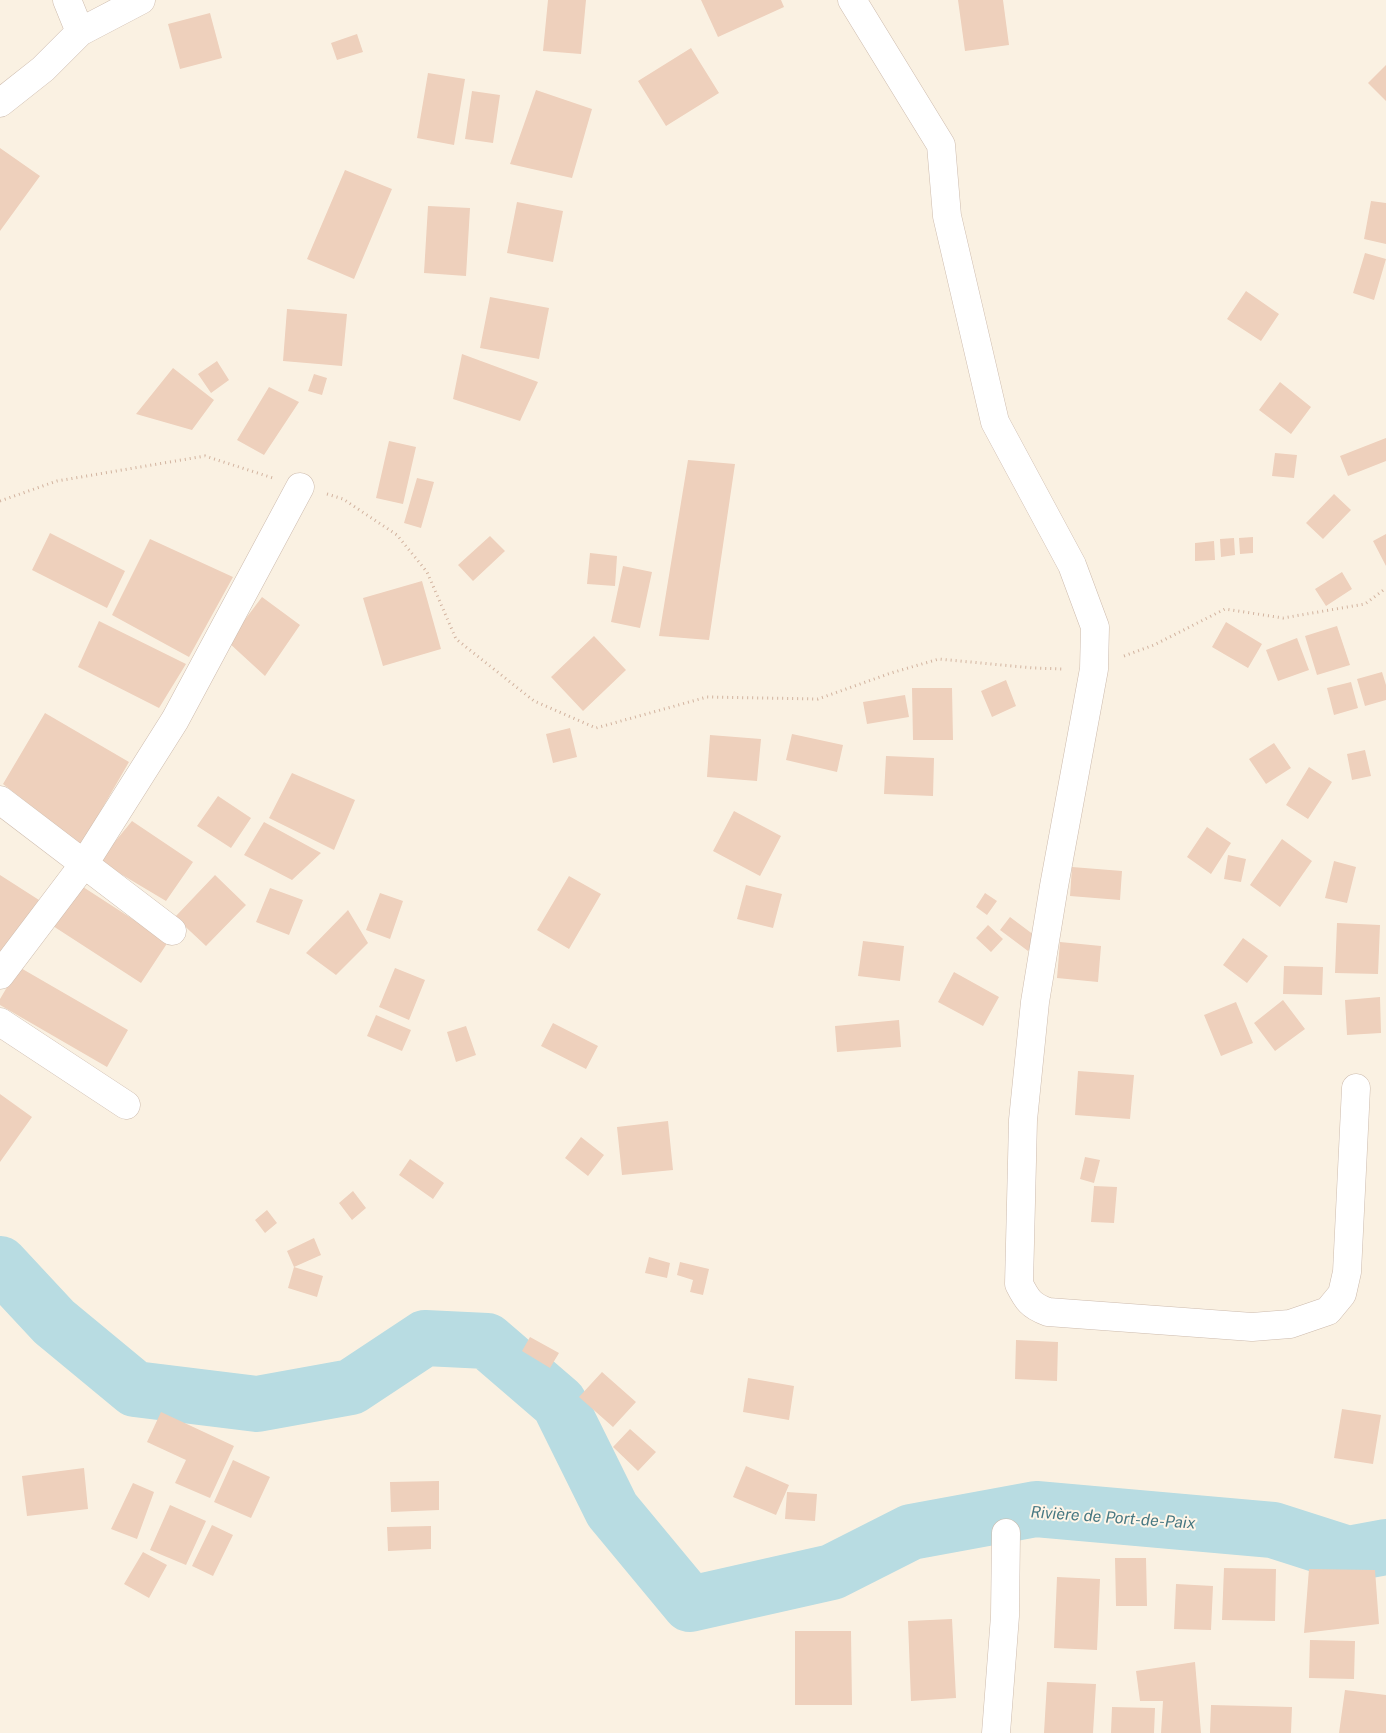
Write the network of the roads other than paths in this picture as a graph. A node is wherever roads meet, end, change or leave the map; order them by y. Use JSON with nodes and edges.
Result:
{"nodes":[{"id":1,"x":67,"y":0,"type":"edge"},
{"id":2,"x":142,"y":0,"type":"edge"},
{"id":3,"x":852,"y":0,"type":"edge"},
{"id":4,"x":80,"y":32,"type":"junction"},
{"id":5,"x":0,"y":103,"type":"edge"},
{"id":6,"x":300,"y":487,"type":"road end"},
{"id":7,"x":0,"y":800,"type":"edge"},
{"id":8,"x":84,"y":864,"type":"junction"},
{"id":9,"x":172,"y":931,"type":"dead end"},
{"id":10,"x":0,"y":975,"type":"edge"},
{"id":11,"x":0,"y":1022,"type":"edge"},
{"id":12,"x":1356,"y":1088,"type":"dead end"},
{"id":13,"x":126,"y":1105,"type":"dead end"},
{"id":14,"x":1006,"y":1533,"type":"dead end"},
{"id":15,"x":996,"y":1733,"type":"edge"}],
"edges":[{"from":1,"to":4,"type":"street"},
{"from":2,"to":4,"type":"street"},
{"from":3,"to":12,"type":"street"},
{"from":4,"to":5,"type":"street"},
{"from":6,"to":8,"type":"street"},
{"from":7,"to":8,"type":"street"},
{"from":8,"to":9,"type":"street"},
{"from":8,"to":10,"type":"street"},
{"from":11,"to":13,"type":"street"},
{"from":14,"to":15,"type":"street"}]}
